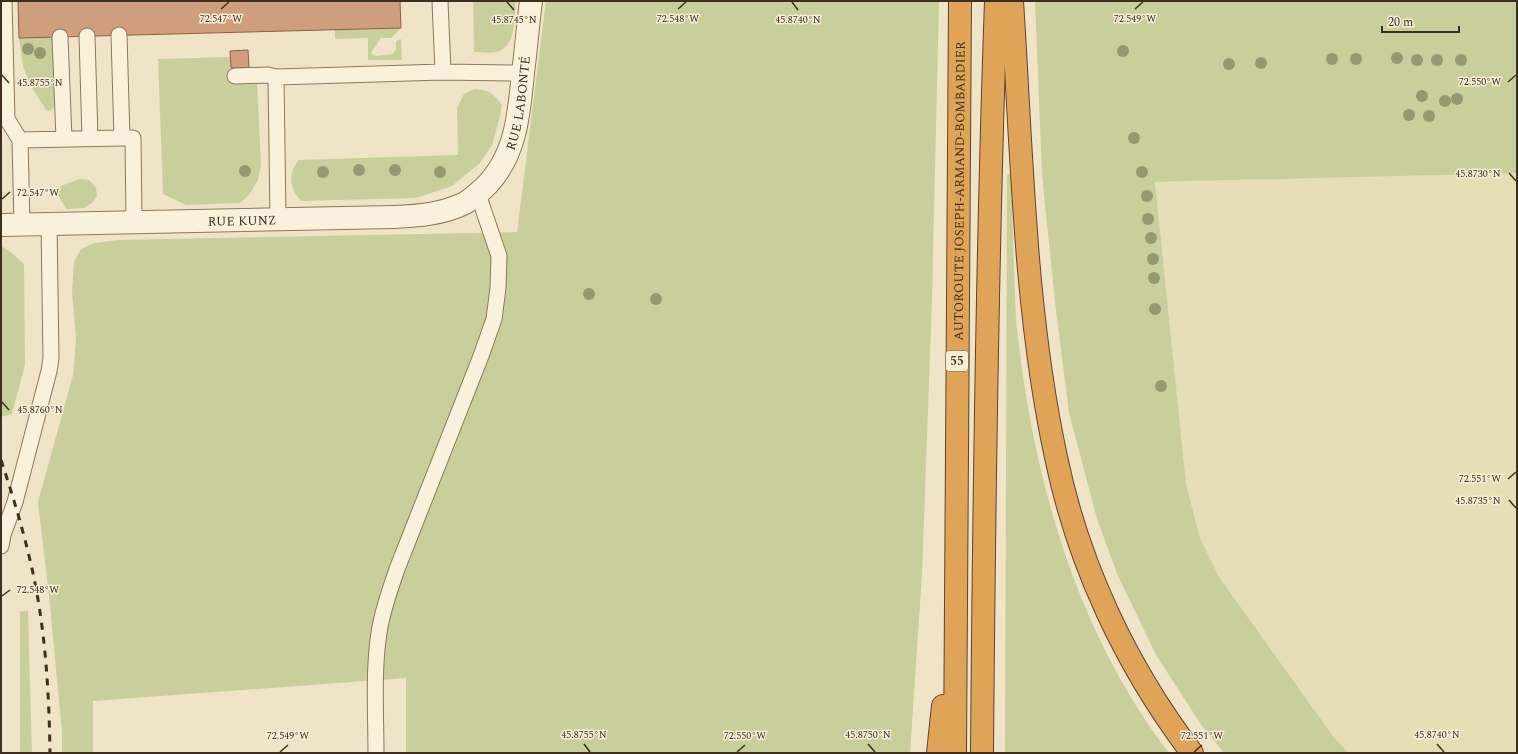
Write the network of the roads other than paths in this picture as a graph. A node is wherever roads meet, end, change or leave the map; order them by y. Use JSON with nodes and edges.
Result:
{"nodes":[{"id":1,"x":4,"y":1,"type":"edge"},
{"id":2,"x":440,"y":1,"type":"edge"},
{"id":3,"x":530,"y":1,"type":"edge"},
{"id":4,"x":960,"y":1,"type":"edge"},
{"id":5,"x":996,"y":1,"type":"edge"},
{"id":6,"x":1012,"y":1,"type":"edge"},
{"id":7,"x":119,"y":35,"type":"dead end"},
{"id":8,"x":60,"y":36,"type":"dead end"},
{"id":9,"x":87,"y":36,"type":"dead end"},
{"id":10,"x":443,"y":72,"type":"junction"},
{"id":11,"x":523,"y":75,"type":"junction"},
{"id":12,"x":234,"y":76,"type":"dead end"},
{"id":13,"x":276,"y":77,"type":"junction"},
{"id":14,"x":90,"y":138,"type":"junction"},
{"id":15,"x":122,"y":138,"type":"junction"},
{"id":16,"x":64,"y":139,"type":"junction"},
{"id":17,"x":20,"y":140,"type":"junction"},
{"id":18,"x":478,"y":194,"type":"junction"},
{"id":19,"x":278,"y":220,"type":"junction"},
{"id":20,"x":134,"y":222,"type":"junction"},
{"id":21,"x":49,"y":223,"type":"junction"},
{"id":22,"x":11,"y":224,"type":"edge"},
{"id":23,"x":1,"y":546,"type":"edge"},
{"id":24,"x":956,"y":573,"type":"junction"},
{"id":25,"x":376,"y":753,"type":"edge"},
{"id":26,"x":938,"y":753,"type":"edge"},
{"id":27,"x":955,"y":753,"type":"edge"},
{"id":28,"x":982,"y":753,"type":"edge"},
{"id":29,"x":1192,"y":753,"type":"edge"}],
"edges":[{"from":1,"to":17,"type":"lane"},
{"from":2,"to":10,"type":"lane"},
{"from":3,"to":11,"type":"street","name":"RUE LABONTÉ"},
{"from":4,"to":24,"type":"highway","name":"AUTOROUTE JOSEPH-ARMAND-BOMBARDIER","number":"55"},
{"from":5,"to":28,"type":"highway"},
{"from":6,"to":29,"type":"highway"},
{"from":7,"to":15,"type":"lane"},
{"from":8,"to":16,"type":"lane"},
{"from":9,"to":14,"type":"lane"},
{"from":10,"to":11,"type":"lane"},
{"from":10,"to":13,"type":"lane"},
{"from":11,"to":18,"type":"street","name":"RUE LABONTÉ"},
{"from":12,"to":13,"type":"lane"},
{"from":13,"to":19,"type":"lane"},
{"from":14,"to":15,"type":"lane"},
{"from":14,"to":16,"type":"lane"},
{"from":15,"to":20,"type":"lane"},
{"from":16,"to":17,"type":"lane"},
{"from":17,"to":22,"type":"lane"},
{"from":18,"to":19,"type":"street","name":"RUE KUNZ"},
{"from":18,"to":25,"type":"lane"},
{"from":19,"to":20,"type":"street","name":"RUE KUNZ"},
{"from":20,"to":21,"type":"street","name":"RUE KUNZ"},
{"from":21,"to":22,"type":"street","name":"RUE KUNZ"},
{"from":21,"to":23,"type":"lane"},
{"from":24,"to":26,"type":"highway"},
{"from":24,"to":27,"type":"highway"}]}
